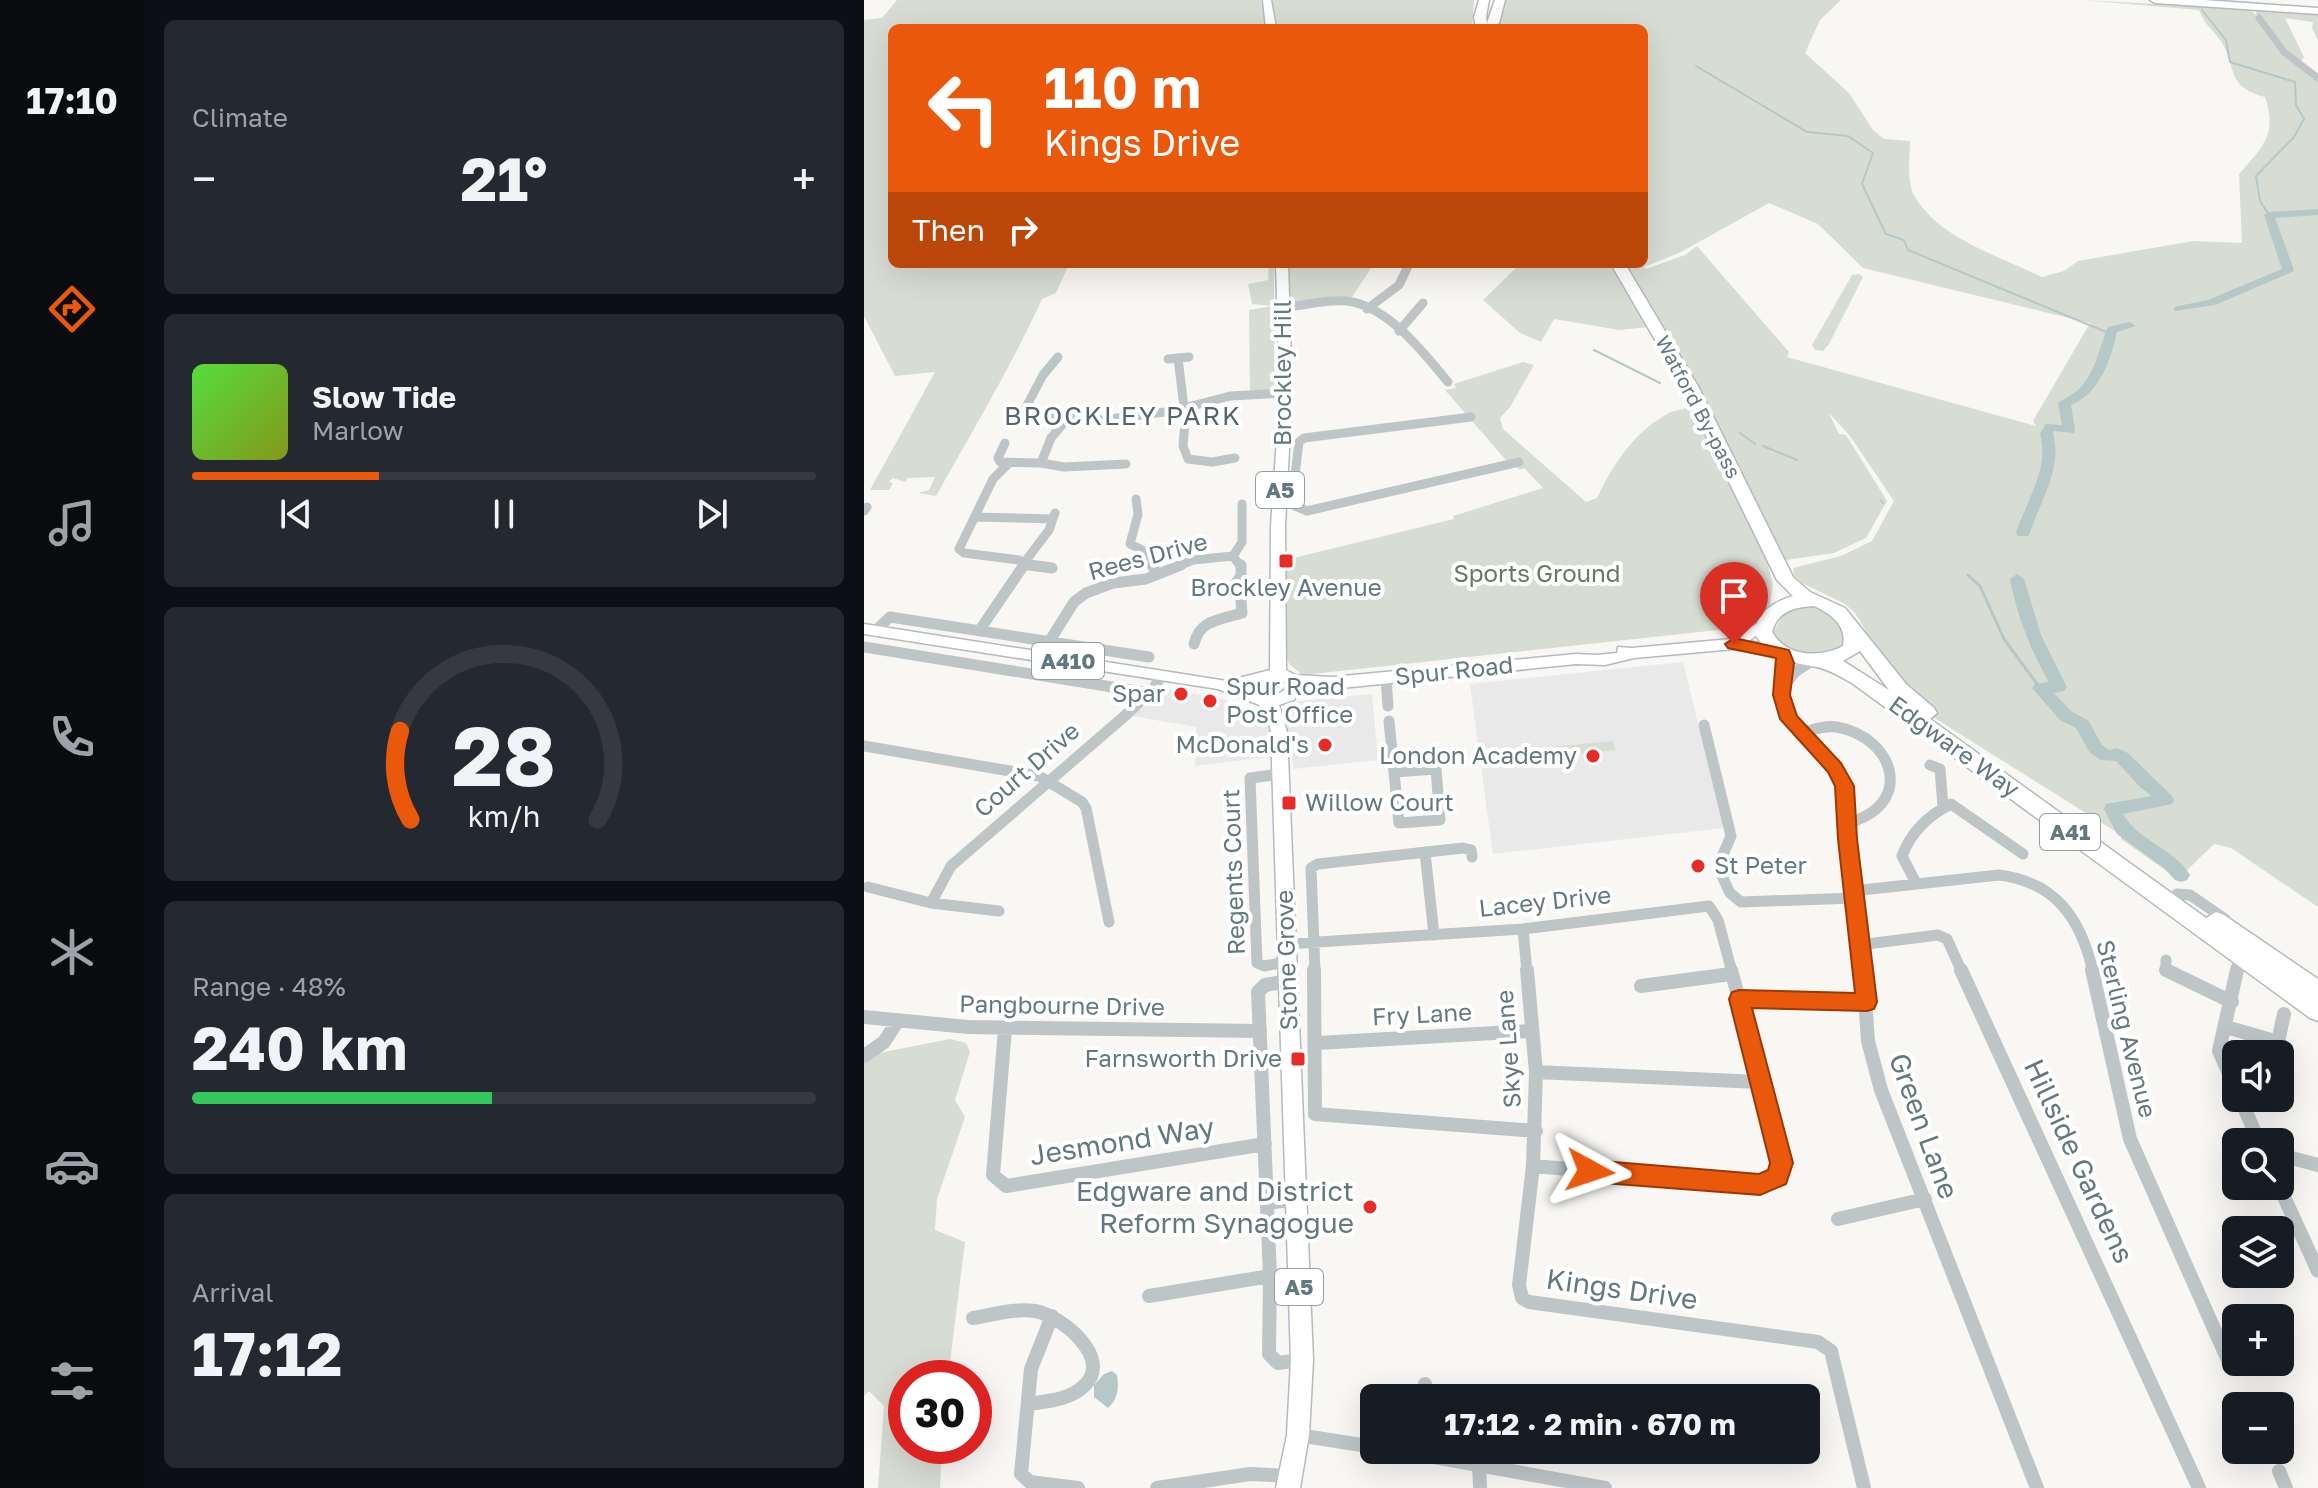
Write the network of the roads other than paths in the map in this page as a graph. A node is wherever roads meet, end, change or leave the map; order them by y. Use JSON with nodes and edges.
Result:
{"nodes":[{"id":1,"x":1267,"y":0,"type":"edge"},
{"id":2,"x":1484,"y":0,"type":"edge"},
{"id":3,"x":1498,"y":0,"type":"edge"},
{"id":4,"x":2155,"y":0,"type":"edge"},
{"id":5,"x":2224,"y":0,"type":"edge"},
{"id":6,"x":2318,"y":8,"type":"edge"},
{"id":7,"x":2259,"y":18,"type":"dead end"},
{"id":8,"x":1270,"y":24,"type":"edge"},
{"id":9,"x":1487,"y":24,"type":"edge"},
{"id":10,"x":1490,"y":24,"type":"edge"},
{"id":11,"x":2318,"y":78,"type":"edge"},
{"id":12,"x":1282,"y":268,"type":"edge"},
{"id":13,"x":1407,"y":268,"type":"edge"},
{"id":14,"x":1620,"y":268,"type":"edge"},
{"id":15,"x":1423,"y":303,"type":"dead end"},
{"id":16,"x":1284,"y":307,"type":"junction"},
{"id":17,"x":1367,"y":309,"type":"junction"},
{"id":18,"x":1399,"y":331,"type":"junction"},
{"id":19,"x":1058,"y":357,"type":"dead end"},
{"id":20,"x":1189,"y":357,"type":"dead end"},
{"id":21,"x":1448,"y":382,"type":"dead end"},
{"id":22,"x":1286,"y":393,"type":"junction"},
{"id":23,"x":1105,"y":406,"type":"dead end"},
{"id":24,"x":1186,"y":409,"type":"junction"},
{"id":25,"x":1471,"y":417,"type":"dead end"},
{"id":26,"x":1067,"y":419,"type":"junction"},
{"id":27,"x":1102,"y":420,"type":"junction"},
{"id":28,"x":1005,"y":443,"type":"dead end"},
{"id":29,"x":1235,"y":458,"type":"dead end"},
{"id":30,"x":1519,"y":462,"type":"dead end"},
{"id":31,"x":1041,"y":463,"type":"junction"},
{"id":32,"x":1008,"y":464,"type":"junction"},
{"id":33,"x":1126,"y":464,"type":"dead end"},
{"id":34,"x":1288,"y":476,"type":"junction"},
{"id":35,"x":1136,"y":499,"type":"dead end"},
{"id":36,"x":1229,"y":511,"type":"dead end"},
{"id":37,"x":975,"y":517,"type":"junction"},
{"id":38,"x":1773,"y":553,"type":"junction"},
{"id":39,"x":1233,"y":556,"type":"junction"},
{"id":40,"x":1024,"y":564,"type":"junction"},
{"id":41,"x":1052,"y":568,"type":"dead end"},
{"id":42,"x":1157,"y":574,"type":"junction"},
{"id":43,"x":1815,"y":600,"type":"junction"},
{"id":44,"x":1769,"y":619,"type":"junction"},
{"id":45,"x":1848,"y":623,"type":"junction"},
{"id":46,"x":870,"y":630,"type":"edge"},
{"id":47,"x":979,"y":631,"type":"junction"},
{"id":48,"x":915,"y":637,"type":"junction"},
{"id":49,"x":1049,"y":642,"type":"junction"},
{"id":50,"x":1194,"y":644,"type":"dead end"},
{"id":51,"x":1734,"y":644,"type":"junction"},
{"id":52,"x":864,"y":647,"type":"edge"},
{"id":53,"x":904,"y":653,"type":"junction"},
{"id":54,"x":1782,"y":653,"type":"junction"},
{"id":55,"x":1140,"y":661,"type":"junction"},
{"id":56,"x":1815,"y":661,"type":"junction"},
{"id":57,"x":1880,"y":664,"type":"junction"},
{"id":58,"x":1161,"y":676,"type":"junction"},
{"id":59,"x":1261,"y":678,"type":"junction"},
{"id":60,"x":1386,"y":678,"type":"junction"},
{"id":61,"x":1220,"y":684,"type":"junction"},
{"id":62,"x":1288,"y":686,"type":"junction"},
{"id":63,"x":1782,"y":688,"type":"junction"},
{"id":64,"x":1149,"y":693,"type":"junction"},
{"id":65,"x":1261,"y":699,"type":"junction"},
{"id":66,"x":1388,"y":706,"type":"dead end"},
{"id":67,"x":1279,"y":720,"type":"junction"},
{"id":68,"x":1389,"y":721,"type":"dead end"},
{"id":69,"x":1704,"y":725,"type":"dead end"},
{"id":70,"x":1800,"y":733,"type":"junction"},
{"id":71,"x":864,"y":746,"type":"edge"},
{"id":72,"x":1930,"y":765,"type":"dead end"},
{"id":73,"x":1394,"y":772,"type":"junction"},
{"id":74,"x":1281,"y":774,"type":"junction"},
{"id":75,"x":1048,"y":782,"type":"junction"},
{"id":76,"x":1943,"y":807,"type":"junction"},
{"id":77,"x":1847,"y":823,"type":"junction"},
{"id":78,"x":1431,"y":851,"type":"junction"},
{"id":79,"x":2023,"y":854,"type":"dead end"},
{"id":80,"x":1472,"y":857,"type":"dead end"},
{"id":81,"x":1916,"y":883,"type":"junction"},
{"id":82,"x":868,"y":887,"type":"dead end"},
{"id":83,"x":1854,"y":894,"type":"junction"},
{"id":84,"x":2183,"y":895,"type":"junction"},
{"id":85,"x":931,"y":903,"type":"junction"},
{"id":86,"x":999,"y":911,"type":"dead end"},
{"id":87,"x":1109,"y":922,"type":"dead end"},
{"id":88,"x":1523,"y":929,"type":"junction"},
{"id":89,"x":1434,"y":935,"type":"junction"},
{"id":90,"x":1314,"y":942,"type":"junction"},
{"id":91,"x":1859,"y":945,"type":"junction"},
{"id":92,"x":2239,"y":954,"type":"junction"},
{"id":93,"x":2166,"y":960,"type":"dead end"},
{"id":94,"x":1287,"y":962,"type":"junction"},
{"id":95,"x":1731,"y":974,"type":"junction"},
{"id":96,"x":2318,"y":982,"type":"edge"},
{"id":97,"x":1641,"y":986,"type":"dead end"},
{"id":98,"x":2318,"y":992,"type":"edge"},
{"id":99,"x":1739,"y":999,"type":"junction"},
{"id":100,"x":1867,"y":1002,"type":"junction"},
{"id":101,"x":2232,"y":1002,"type":"junction"},
{"id":102,"x":2318,"y":1011,"type":"edge"},
{"id":103,"x":2284,"y":1014,"type":"dead end"},
{"id":104,"x":864,"y":1017,"type":"edge"},
{"id":105,"x":897,"y":1022,"type":"junction"},
{"id":106,"x":2226,"y":1027,"type":"junction"},
{"id":107,"x":1005,"y":1029,"type":"junction"},
{"id":108,"x":1260,"y":1031,"type":"junction"},
{"id":109,"x":1530,"y":1031,"type":"junction"},
{"id":110,"x":2222,"y":1040,"type":"edge"},
{"id":111,"x":2258,"y":1040,"type":"edge"},
{"id":112,"x":2279,"y":1040,"type":"edge"},
{"id":113,"x":1317,"y":1043,"type":"junction"},
{"id":114,"x":864,"y":1056,"type":"edge"},
{"id":115,"x":1536,"y":1072,"type":"junction"},
{"id":116,"x":1759,"y":1082,"type":"junction"},
{"id":117,"x":1536,"y":1131,"type":"junction"},
{"id":118,"x":1265,"y":1144,"type":"junction"},
{"id":119,"x":2294,"y":1159,"type":"edge"},
{"id":120,"x":2318,"y":1165,"type":"edge"},
{"id":121,"x":1533,"y":1166,"type":"junction"},
{"id":122,"x":1296,"y":1199,"type":"junction"},
{"id":123,"x":1925,"y":1199,"type":"junction"},
{"id":124,"x":2285,"y":1200,"type":"edge"},
{"id":125,"x":1267,"y":1203,"type":"junction"},
{"id":126,"x":1838,"y":1219,"type":"dead end"},
{"id":127,"x":2318,"y":1271,"type":"edge"},
{"id":128,"x":1270,"y":1276,"type":"junction"},
{"id":129,"x":1149,"y":1296,"type":"dead end"},
{"id":130,"x":1052,"y":1316,"type":"junction"},
{"id":131,"x":973,"y":1318,"type":"dead end"},
{"id":132,"x":2222,"y":1347,"type":"edge"},
{"id":133,"x":1302,"y":1360,"type":"junction"},
{"id":134,"x":1028,"y":1404,"type":"junction"},
{"id":135,"x":1298,"y":1435,"type":"junction"},
{"id":136,"x":1360,"y":1445,"type":"edge"},
{"id":137,"x":1479,"y":1464,"type":"edge"},
{"id":138,"x":1484,"y":1464,"type":"edge"},
{"id":139,"x":2279,"y":1471,"type":"dead end"},
{"id":140,"x":1290,"y":1482,"type":"edge"},
{"id":141,"x":1078,"y":1488,"type":"edge"},
{"id":142,"x":1157,"y":1488,"type":"edge"},
{"id":143,"x":1480,"y":1488,"type":"edge"},
{"id":144,"x":1605,"y":1488,"type":"edge"},
{"id":145,"x":1864,"y":1488,"type":"edge"},
{"id":146,"x":2037,"y":1488,"type":"edge"},
{"id":147,"x":2199,"y":1488,"type":"edge"},
{"id":148,"x":2286,"y":1488,"type":"edge"}],
"edges":[{"from":1,"to":8,"type":"main road"},
{"from":2,"to":9,"type":"highway"},
{"from":3,"to":10,"type":"highway"},
{"from":4,"to":6,"type":"highway"},
{"from":5,"to":6,"type":"highway"},
{"from":7,"to":11,"type":"street"},
{"from":12,"to":16,"type":"main road","name":"Brockley Hill","number":"A5"},
{"from":13,"to":17,"type":"street"},
{"from":14,"to":38,"type":"highway","name":"Watford By-pass","number":"A41"},
{"from":15,"to":18,"type":"street"},
{"from":16,"to":17,"type":"street"},
{"from":16,"to":22,"type":"main road","name":"Brockley Hill","number":"A5"},
{"from":17,"to":18,"type":"street"},
{"from":18,"to":21,"type":"street"},
{"from":19,"to":26,"type":"street"},
{"from":20,"to":24,"type":"street"},
{"from":22,"to":24,"type":"street"},
{"from":22,"to":34,"type":"main road","name":"Brockley Hill","number":"A5"},
{"from":23,"to":27,"type":"street"},
{"from":24,"to":27,"type":"street"},
{"from":24,"to":29,"type":"street"},
{"from":25,"to":34,"type":"street"},
{"from":26,"to":27,"type":"street"},
{"from":26,"to":31,"type":"street"},
{"from":28,"to":32,"type":"street"},
{"from":30,"to":34,"type":"street"},
{"from":31,"to":32,"type":"street"},
{"from":31,"to":33,"type":"street"},
{"from":32,"to":37,"type":"street"},
{"from":34,"to":62,"type":"main road","name":"Brockley Hill","number":"A5"},
{"from":35,"to":42,"type":"street"},
{"from":36,"to":39,"type":"street","name":"Rees Drive"},
{"from":37,"to":40,"type":"street"},
{"from":37,"to":40,"type":"street"},
{"from":38,"to":43,"type":"highway","name":"Watford By-pass","number":"A41"},
{"from":38,"to":44,"type":"highway","name":"Watford By-pass","number":"A41"},
{"from":38,"to":57,"type":"highway","number":"A41"},
{"from":39,"to":42,"type":"street","name":"Rees Drive"},
{"from":39,"to":50,"type":"street"},
{"from":40,"to":41,"type":"street"},
{"from":40,"to":47,"type":"street"},
{"from":42,"to":49,"type":"street","name":"Rees Drive"},
{"from":43,"to":44,"type":"highway"},
{"from":43,"to":45,"type":"highway"},
{"from":44,"to":51,"type":"main road","name":"Spur Road"},
{"from":44,"to":54,"type":"highway"},
{"from":45,"to":56,"type":"highway"},
{"from":45,"to":57,"type":"highway","number":"A41"},
{"from":46,"to":47,"type":"street"},
{"from":46,"to":48,"type":"main road","number":"A410"},
{"from":47,"to":49,"type":"street"},
{"from":48,"to":53,"type":"street"},
{"from":48,"to":55,"type":"main road","number":"A410"},
{"from":49,"to":55,"type":"street"},
{"from":51,"to":54,"type":"main road","name":"Spur Road"},
{"from":51,"to":60,"type":"main road","name":"Spur Road"},
{"from":52,"to":53,"type":"street"},
{"from":53,"to":64,"type":"street"},
{"from":54,"to":56,"type":"highway"},
{"from":54,"to":63,"type":"street","name":"Green Lane"},
{"from":55,"to":58,"type":"main road","number":"A410"},
{"from":56,"to":63,"type":"street"},
{"from":56,"to":92,"type":"highway","name":"Edgware Way","number":"A41"},
{"from":57,"to":84,"type":"highway","name":"Edgware Way","number":"A41"},
{"from":58,"to":61,"type":"main road","number":"A410"},
{"from":58,"to":64,"type":"street","name":"Court Drive"},
{"from":59,"to":61,"type":"main road","number":"A410"},
{"from":59,"to":62,"type":"main road"},
{"from":59,"to":65,"type":"main road"},
{"from":60,"to":62,"type":"main road","name":"Spur Road"},
{"from":60,"to":66,"type":"street"},
{"from":61,"to":65,"type":"main road","number":"A410"},
{"from":62,"to":65,"type":"main road"},
{"from":62,"to":67,"type":"main road","name":"Stone Grove","number":"A5"},
{"from":63,"to":70,"type":"street","name":"Green Lane"},
{"from":64,"to":75,"type":"street","name":"Court Drive"},
{"from":65,"to":67,"type":"main road"},
{"from":67,"to":74,"type":"main road","name":"Stone Grove","number":"A5"},
{"from":68,"to":73,"type":"street"},
{"from":69,"to":83,"type":"street","name":"Sterling Avenue"},
{"from":70,"to":77,"type":"street","name":"Green Lane"},
{"from":70,"to":77,"type":"street"},
{"from":71,"to":75,"type":"street"},
{"from":72,"to":76,"type":"street"},
{"from":73,"to":73,"type":"street"},
{"from":74,"to":94,"type":"main road","name":"Stone Grove","number":"A5"},
{"from":74,"to":94,"type":"street","name":"Regents Court"},
{"from":75,"to":85,"type":"street","name":"Court Drive"},
{"from":75,"to":87,"type":"street"},
{"from":76,"to":79,"type":"street"},
{"from":76,"to":81,"type":"street"},
{"from":77,"to":83,"type":"street","name":"Green Lane"},
{"from":78,"to":80,"type":"street"},
{"from":78,"to":89,"type":"street"},
{"from":78,"to":90,"type":"street"},
{"from":81,"to":83,"type":"street","name":"Sterling Avenue"},
{"from":81,"to":132,"type":"street","name":"Sterling Avenue"},
{"from":82,"to":85,"type":"street"},
{"from":83,"to":91,"type":"street","name":"Green Lane"},
{"from":84,"to":96,"type":"street","name":"Edgware Way"},
{"from":84,"to":98,"type":"highway","name":"Edgware Way","number":"A41"},
{"from":85,"to":86,"type":"street"},
{"from":88,"to":89,"type":"street","name":"Lacey Drive"},
{"from":88,"to":95,"type":"street","name":"Lacey Drive"},
{"from":88,"to":109,"type":"street","name":"Skye Lane"},
{"from":89,"to":90,"type":"street","name":"Lacey Drive"},
{"from":90,"to":94,"type":"street","name":"Lacey Drive"},
{"from":90,"to":113,"type":"street"},
{"from":91,"to":100,"type":"street","name":"Green Lane"},
{"from":91,"to":147,"type":"street","name":"Hillside Gardens"},
{"from":92,"to":101,"type":"street"},
{"from":92,"to":102,"type":"highway","name":"Edgware Way","number":"A41"},
{"from":93,"to":101,"type":"street"},
{"from":94,"to":108,"type":"street"},
{"from":94,"to":122,"type":"main road","name":"Stone Grove","number":"A5"},
{"from":95,"to":97,"type":"street"},
{"from":95,"to":99,"type":"street","name":"Lacey Drive"},
{"from":99,"to":100,"type":"street"},
{"from":99,"to":116,"type":"street"},
{"from":100,"to":123,"type":"street","name":"Green Lane"},
{"from":101,"to":106,"type":"street"},
{"from":103,"to":112,"type":"street"},
{"from":104,"to":105,"type":"street","name":"Pangbourne Drive"},
{"from":105,"to":107,"type":"street","name":"Pangbourne Drive"},
{"from":105,"to":114,"type":"street"},
{"from":106,"to":110,"type":"street"},
{"from":106,"to":111,"type":"street"},
{"from":107,"to":108,"type":"street","name":"Pangbourne Drive"},
{"from":107,"to":118,"type":"street","name":"Jesmond Way"},
{"from":108,"to":118,"type":"street"},
{"from":109,"to":113,"type":"street","name":"Fry Lane"},
{"from":109,"to":115,"type":"street","name":"Skye Lane"},
{"from":113,"to":117,"type":"street"},
{"from":115,"to":116,"type":"street"},
{"from":115,"to":117,"type":"street","name":"Skye Lane"},
{"from":116,"to":121,"type":"street"},
{"from":117,"to":121,"type":"street","name":"Skye Lane"},
{"from":118,"to":125,"type":"street"},
{"from":119,"to":120,"type":"street"},
{"from":121,"to":145,"type":"street","name":"Kings Drive"},
{"from":122,"to":125,"type":"street"},
{"from":122,"to":133,"type":"main road","number":"A5"},
{"from":123,"to":126,"type":"street"},
{"from":123,"to":146,"type":"street","name":"Green Lane"},
{"from":124,"to":127,"type":"street"},
{"from":125,"to":128,"type":"street"},
{"from":128,"to":129,"type":"street"},
{"from":128,"to":133,"type":"street"},
{"from":130,"to":131,"type":"street"},
{"from":130,"to":134,"type":"street"},
{"from":130,"to":134,"type":"street"},
{"from":133,"to":135,"type":"main road","number":"A5"},
{"from":134,"to":141,"type":"street"},
{"from":135,"to":136,"type":"street"},
{"from":135,"to":140,"type":"main road","number":"A5"},
{"from":137,"to":143,"type":"street"},
{"from":138,"to":144,"type":"street"},
{"from":139,"to":148,"type":"street"},
{"from":140,"to":142,"type":"street"}]}
